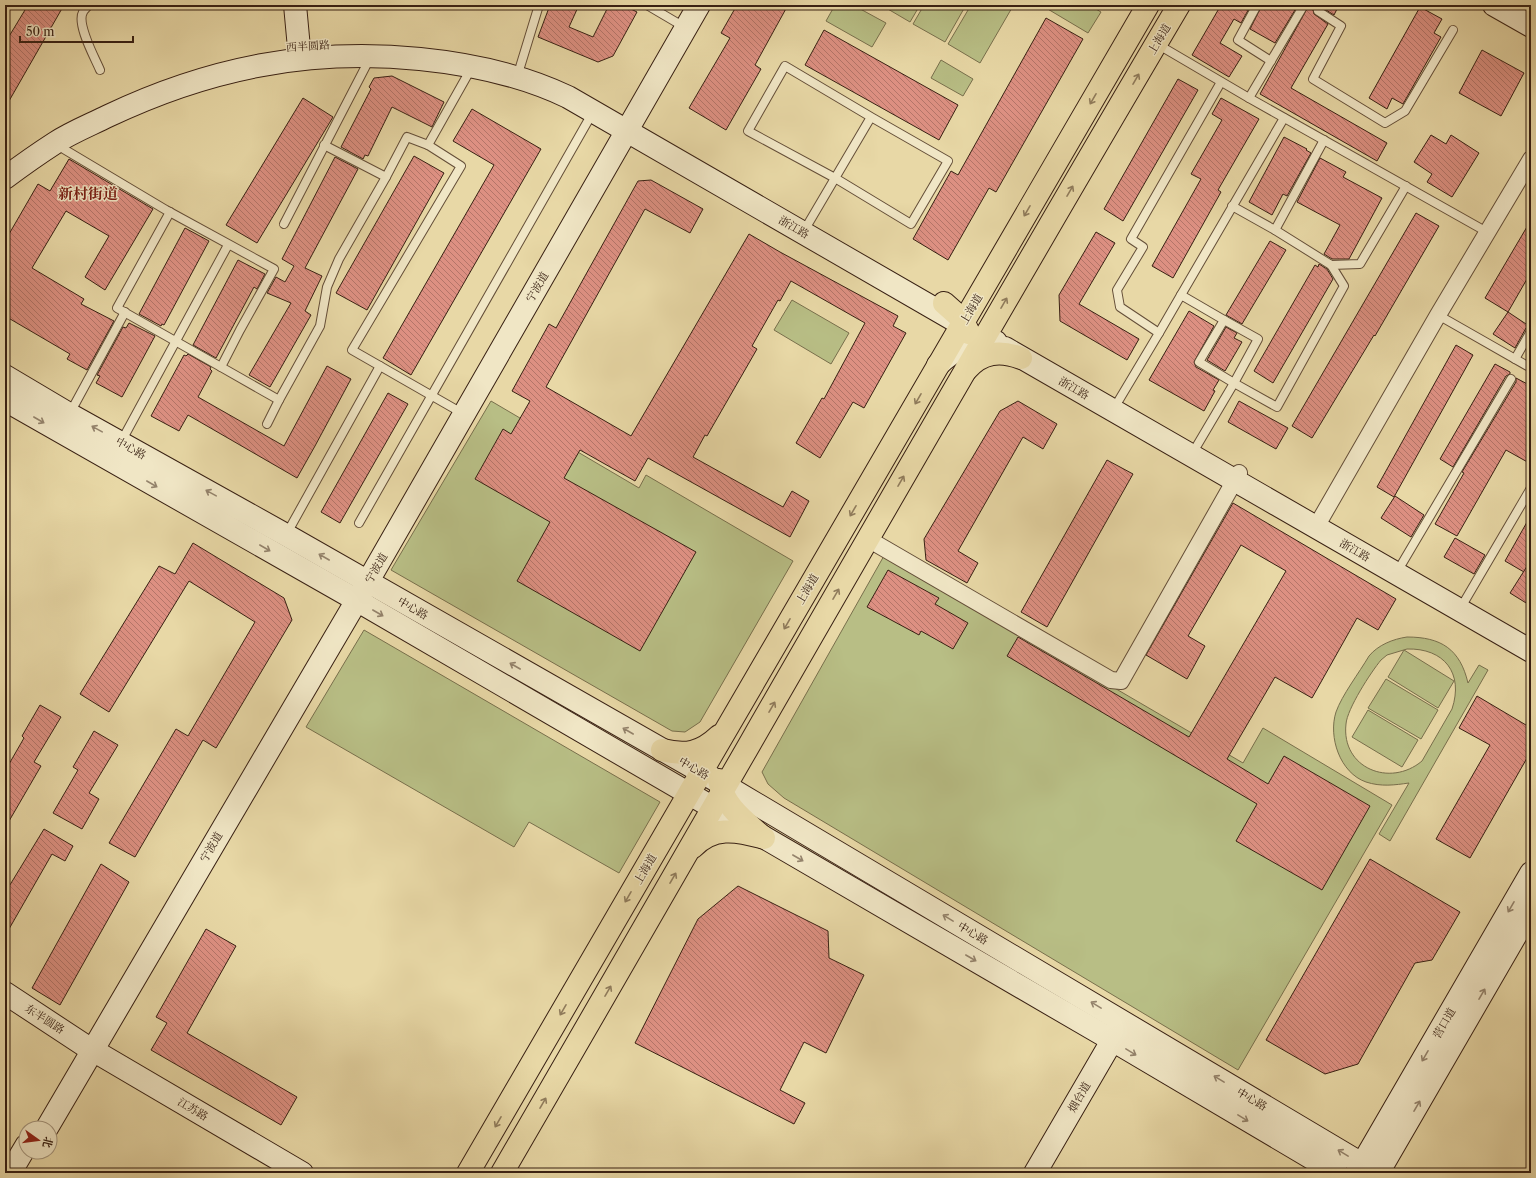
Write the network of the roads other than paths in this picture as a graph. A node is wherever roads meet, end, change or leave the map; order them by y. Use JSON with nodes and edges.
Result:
{"nodes":[{"id":1,"x":89,"y":5,"type":"edge"},
{"id":2,"x":295,"y":5,"type":"edge"},
{"id":3,"x":539,"y":5,"type":"edge"},
{"id":4,"x":699,"y":5,"type":"edge"},
{"id":5,"x":1148,"y":5,"type":"edge"},
{"id":6,"x":1179,"y":5,"type":"edge"},
{"id":7,"x":1258,"y":5,"type":"edge"},
{"id":8,"x":1304,"y":5,"type":"edge"},
{"id":9,"x":1317,"y":5,"type":"edge"},
{"id":10,"x":1494,"y":5,"type":"edge"},
{"id":11,"x":1513,"y":5,"type":"edge"},
{"id":12,"x":651,"y":6,"type":"edge"},
{"id":13,"x":1531,"y":15,"type":"edge"},
{"id":14,"x":684,"y":18,"type":"edge"},
{"id":15,"x":1531,"y":26,"type":"edge"},
{"id":16,"x":1453,"y":30,"type":"dead end"},
{"id":17,"x":1156,"y":43,"type":"junction"},
{"id":18,"x":299,"y":53,"type":"junction"},
{"id":19,"x":371,"y":56,"type":"junction"},
{"id":20,"x":1271,"y":61,"type":"junction"},
{"id":21,"x":472,"y":67,"type":"junction"},
{"id":22,"x":100,"y":70,"type":"dead end"},
{"id":23,"x":518,"y":73,"type":"junction"},
{"id":24,"x":1221,"y":82,"type":"junction"},
{"id":25,"x":1249,"y":98,"type":"junction"},
{"id":26,"x":593,"y":111,"type":"junction"},
{"id":27,"x":871,"y":117,"type":"junction"},
{"id":28,"x":1284,"y":118,"type":"junction"},
{"id":29,"x":625,"y":125,"type":"junction"},
{"id":30,"x":1324,"y":140,"type":"junction"},
{"id":31,"x":55,"y":143,"type":"junction"},
{"id":32,"x":324,"y":145,"type":"junction"},
{"id":33,"x":428,"y":145,"type":"junction"},
{"id":34,"x":1531,"y":159,"type":"edge"},
{"id":35,"x":5,"y":162,"type":"edge"},
{"id":36,"x":386,"y":177,"type":"junction"},
{"id":37,"x":5,"y":178,"type":"edge"},
{"id":38,"x":835,"y":178,"type":"junction"},
{"id":39,"x":1406,"y":186,"type":"junction"},
{"id":40,"x":1232,"y":206,"type":"junction"},
{"id":41,"x":170,"y":212,"type":"junction"},
{"id":42,"x":284,"y":224,"type":"dead end"},
{"id":43,"x":806,"y":228,"type":"junction"},
{"id":44,"x":1275,"y":230,"type":"junction"},
{"id":45,"x":1487,"y":232,"type":"junction"},
{"id":46,"x":228,"y":245,"type":"junction"},
{"id":47,"x":1331,"y":265,"type":"junction"},
{"id":48,"x":1181,"y":295,"type":"junction"},
{"id":49,"x":978,"y":296,"type":"junction"},
{"id":50,"x":944,"y":303,"type":"junction"},
{"id":51,"x":125,"y":312,"type":"junction"},
{"id":52,"x":1438,"y":315,"type":"junction"},
{"id":53,"x":1224,"y":320,"type":"junction"},
{"id":54,"x":975,"y":331,"type":"junction"},
{"id":55,"x":1531,"y":331,"type":"edge"},
{"id":56,"x":1160,"y":333,"type":"junction"},
{"id":57,"x":175,"y":341,"type":"junction"},
{"id":58,"x":1023,"y":354,"type":"junction"},
{"id":59,"x":1515,"y":358,"type":"junction"},
{"id":60,"x":380,"y":366,"type":"junction"},
{"id":61,"x":221,"y":367,"type":"junction"},
{"id":62,"x":1531,"y":368,"type":"edge"},
{"id":63,"x":963,"y":373,"type":"junction"},
{"id":64,"x":5,"y":376,"type":"edge"},
{"id":65,"x":1511,"y":379,"type":"dead end"},
{"id":66,"x":1234,"y":383,"type":"junction"},
{"id":67,"x":432,"y":395,"type":"junction"},
{"id":68,"x":5,"y":400,"type":"edge"},
{"id":69,"x":279,"y":400,"type":"junction"},
{"id":70,"x":1115,"y":407,"type":"junction"},
{"id":71,"x":455,"y":409,"type":"junction"},
{"id":72,"x":69,"y":414,"type":"junction"},
{"id":73,"x":267,"y":424,"type":"dead end"},
{"id":74,"x":121,"y":442,"type":"junction"},
{"id":75,"x":1193,"y":451,"type":"junction"},
{"id":76,"x":1237,"y":477,"type":"junction"},
{"id":77,"x":1531,"y":488,"type":"edge"},
{"id":78,"x":359,"y":523,"type":"dead end"},
{"id":79,"x":1318,"y":524,"type":"junction"},
{"id":80,"x":286,"y":535,"type":"junction"},
{"id":81,"x":868,"y":539,"type":"junction"},
{"id":82,"x":1398,"y":570,"type":"junction"},
{"id":83,"x":357,"y":588,"type":"junction"},
{"id":84,"x":1461,"y":606,"type":"junction"},
{"id":85,"x":1531,"y":641,"type":"edge"},
{"id":86,"x":1531,"y":650,"type":"edge"},
{"id":87,"x":728,"y":726,"type":"junction"},
{"id":88,"x":752,"y":741,"type":"junction"},
{"id":89,"x":662,"y":750,"type":"junction"},
{"id":90,"x":700,"y":772,"type":"junction"},
{"id":91,"x":688,"y":794,"type":"junction"},
{"id":92,"x":719,"y":797,"type":"junction"},
{"id":93,"x":776,"y":816,"type":"junction"},
{"id":94,"x":764,"y":838,"type":"junction"},
{"id":95,"x":662,"y":839,"type":"junction"},
{"id":96,"x":688,"y":852,"type":"junction"},
{"id":97,"x":1531,"y":873,"type":"edge"},
{"id":98,"x":1531,"y":909,"type":"edge"},
{"id":99,"x":5,"y":993,"type":"edge"},
{"id":100,"x":5,"y":1004,"type":"edge"},
{"id":101,"x":1123,"y":1022,"type":"junction"},
{"id":102,"x":1112,"y":1040,"type":"junction"},
{"id":103,"x":86,"y":1051,"type":"junction"},
{"id":104,"x":41,"y":1120,"type":"edge"},
{"id":105,"x":51,"y":1120,"type":"edge"},
{"id":106,"x":1390,"y":1135,"type":"junction"},
{"id":107,"x":18,"y":1160,"type":"edge"},
{"id":108,"x":28,"y":1160,"type":"edge"},
{"id":109,"x":1369,"y":1171,"type":"edge"},
{"id":110,"x":10,"y":1173,"type":"edge"},
{"id":111,"x":21,"y":1173,"type":"edge"},
{"id":112,"x":284,"y":1173,"type":"edge"},
{"id":113,"x":302,"y":1173,"type":"edge"},
{"id":114,"x":468,"y":1173,"type":"edge"},
{"id":115,"x":502,"y":1173,"type":"edge"},
{"id":116,"x":1035,"y":1173,"type":"edge"},
{"id":117,"x":1337,"y":1173,"type":"edge"},
{"id":118,"x":1398,"y":1173,"type":"edge"}],
"edges":[{"from":1,"to":22,"type":"lane"},
{"from":2,"to":18,"type":"street"},
{"from":3,"to":23,"type":"lane"},
{"from":4,"to":14,"type":"street","name":"宁波道"},
{"from":5,"to":49,"type":"main road","name":"上海道","one_way":true},
{"from":6,"to":17,"type":"main road","name":"上海道"},
{"from":7,"to":20,"type":"lane"},
{"from":8,"to":20,"type":"lane"},
{"from":9,"to":16,"type":"lane"},
{"from":10,"to":15,"type":"street"},
{"from":11,"to":13,"type":"street"},
{"from":12,"to":14,"type":"lane"},
{"from":14,"to":29,"type":"street","name":"宁波道"},
{"from":17,"to":24,"type":"lane"},
{"from":54,"to":17,"type":"main road","name":"上海道","one_way":true},
{"from":18,"to":19,"type":"street","name":"西半圆路"},
{"from":18,"to":23,"type":"street","name":"西半圆路"},
{"from":18,"to":31,"type":"street","name":"西半圆路"},
{"from":18,"to":35,"type":"street","name":"西半圆路"},
{"from":19,"to":21,"type":"street","name":"西半圆路"},
{"from":19,"to":32,"type":"lane"},
{"from":20,"to":25,"type":"lane"},
{"from":21,"to":23,"type":"street","name":"西半圆路"},
{"from":21,"to":33,"type":"lane"},
{"from":23,"to":26,"type":"street","name":"西半圆路"},
{"from":23,"to":29,"type":"street","name":"西半圆路"},
{"from":24,"to":25,"type":"lane"},
{"from":24,"to":56,"type":"lane"},
{"from":25,"to":28,"type":"lane"},
{"from":26,"to":29,"type":"street","name":"西半圆路"},
{"from":26,"to":67,"type":"lane"},
{"from":27,"to":38,"type":"lane"},
{"from":27,"to":38,"type":"lane"},
{"from":27,"to":38,"type":"lane"},
{"from":28,"to":30,"type":"lane"},
{"from":28,"to":40,"type":"lane"},
{"from":29,"to":43,"type":"street","name":"浙江路"},
{"from":29,"to":71,"type":"street","name":"宁波道"},
{"from":29,"to":83,"type":"street","name":"宁波道"},
{"from":30,"to":39,"type":"lane"},
{"from":30,"to":44,"type":"lane"},
{"from":31,"to":37,"type":"street","name":"西半圆路"},
{"from":31,"to":41,"type":"lane"},
{"from":32,"to":36,"type":"lane"},
{"from":32,"to":42,"type":"lane"},
{"from":33,"to":36,"type":"lane"},
{"from":33,"to":60,"type":"lane"},
{"from":34,"to":45,"type":"street"},
{"from":36,"to":69,"type":"lane"},
{"from":38,"to":43,"type":"lane"},
{"from":39,"to":45,"type":"lane"},
{"from":39,"to":47,"type":"lane"},
{"from":40,"to":44,"type":"lane"},
{"from":40,"to":48,"type":"lane"},
{"from":41,"to":46,"type":"lane"},
{"from":41,"to":51,"type":"lane"},
{"from":43,"to":50,"type":"street","name":"浙江路"},
{"from":43,"to":54,"type":"street","name":"浙江路"},
{"from":44,"to":47,"type":"lane"},
{"from":45,"to":52,"type":"street"},
{"from":46,"to":57,"type":"lane"},
{"from":46,"to":61,"type":"lane"},
{"from":47,"to":66,"type":"lane"},
{"from":48,"to":53,"type":"lane"},
{"from":48,"to":56,"type":"lane"},
{"from":49,"to":50,"type":"main road"},
{"from":49,"to":54,"type":"main road","name":"上海道"},
{"from":50,"to":54,"type":"street","name":"浙江路"},
{"from":51,"to":57,"type":"lane"},
{"from":51,"to":72,"type":"lane"},
{"from":52,"to":59,"type":"lane"},
{"from":52,"to":79,"type":"street"},
{"from":53,"to":66,"type":"lane"},
{"from":53,"to":66,"type":"lane"},
{"from":54,"to":58,"type":"street","name":"浙江路"},
{"from":54,"to":63,"type":"main road","name":"上海道"},
{"from":54,"to":87,"type":"main road","name":"上海道","one_way":true},
{"from":55,"to":59,"type":"lane"},
{"from":56,"to":70,"type":"lane"},
{"from":57,"to":61,"type":"lane"},
{"from":57,"to":74,"type":"lane"},
{"from":58,"to":63,"type":"main road"},
{"from":58,"to":70,"type":"street","name":"浙江路"},
{"from":59,"to":62,"type":"lane"},
{"from":60,"to":67,"type":"lane"},
{"from":60,"to":80,"type":"lane"},
{"from":61,"to":69,"type":"lane"},
{"from":81,"to":63,"type":"main road","name":"上海道","one_way":true},
{"from":64,"to":72,"type":"street","name":"中心路"},
{"from":65,"to":82,"type":"lane"},
{"from":66,"to":75,"type":"lane"},
{"from":67,"to":71,"type":"lane"},
{"from":67,"to":78,"type":"lane"},
{"from":68,"to":83,"type":"street","name":"中心路","one_way":true},
{"from":69,"to":73,"type":"lane"},
{"from":70,"to":75,"type":"street","name":"浙江路"},
{"from":71,"to":83,"type":"street","name":"宁波道"},
{"from":74,"to":72,"type":"street","name":"中心路","one_way":true},
{"from":80,"to":74,"type":"street","name":"中心路","one_way":true},
{"from":75,"to":76,"type":"street","name":"浙江路"},
{"from":76,"to":79,"type":"street","name":"浙江路"},
{"from":76,"to":81,"type":"street"},
{"from":77,"to":84,"type":"lane"},
{"from":79,"to":82,"type":"street","name":"浙江路"},
{"from":83,"to":80,"type":"street","name":"中心路","one_way":true},
{"from":88,"to":81,"type":"main road","name":"上海道","one_way":true},
{"from":82,"to":84,"type":"street","name":"浙江路"},
{"from":89,"to":83,"type":"street","name":"中心路","one_way":true},
{"from":83,"to":91,"type":"street","name":"中心路","one_way":true},
{"from":83,"to":103,"type":"street","name":"宁波道"},
{"from":84,"to":85,"type":"street","name":"浙江路"},
{"from":84,"to":86,"type":"street","name":"浙江路"},
{"from":87,"to":89,"type":"main road"},
{"from":87,"to":90,"type":"main road","name":"上海道"},
{"from":87,"to":92,"type":"main road"},
{"from":88,"to":92,"type":"main road","name":"上海道"},
{"from":88,"to":93,"type":"street"},
{"from":89,"to":90,"type":"street","name":"中心路"},
{"from":90,"to":91,"type":"main road","name":"上海道"},
{"from":90,"to":92,"type":"street","name":"中心路"},
{"from":91,"to":92,"type":"street","name":"中心路"},
{"from":91,"to":95,"type":"main road","name":"上海道"},
{"from":92,"to":93,"type":"street","name":"中心路"},
{"from":92,"to":94,"type":"street","name":"中心路"},
{"from":92,"to":95,"type":"street"},
{"from":92,"to":96,"type":"main road","name":"上海道"},
{"from":101,"to":93,"type":"street","name":"中心路","one_way":true},
{"from":94,"to":96,"type":"main road"},
{"from":94,"to":102,"type":"street","name":"中心路","one_way":true},
{"from":95,"to":114,"type":"main road","name":"上海道","one_way":true},
{"from":115,"to":96,"type":"main road","name":"上海道","one_way":true},
{"from":97,"to":106,"type":"street","name":"营口道","one_way":true},
{"from":106,"to":98,"type":"street","name":"营口道","one_way":true},
{"from":99,"to":103,"type":"street","name":"东半圆路"},
{"from":100,"to":103,"type":"street","name":"东半圆路"},
{"from":101,"to":102,"type":"street","name":"烟台道"},
{"from":109,"to":101,"type":"street","name":"中心路","one_way":true},
{"from":102,"to":116,"type":"street","name":"烟台道"},
{"from":102,"to":117,"type":"street","name":"中心路","one_way":true},
{"from":103,"to":104,"type":"street","name":"宁波道"},
{"from":103,"to":105,"type":"street","name":"宁波道"},
{"from":103,"to":112,"type":"street","name":"江苏路"},
{"from":103,"to":113,"type":"street","name":"江苏路"},
{"from":106,"to":109,"type":"street"},
{"from":106,"to":118,"type":"street"},
{"from":107,"to":110,"type":"street"},
{"from":108,"to":111,"type":"street"}]}
